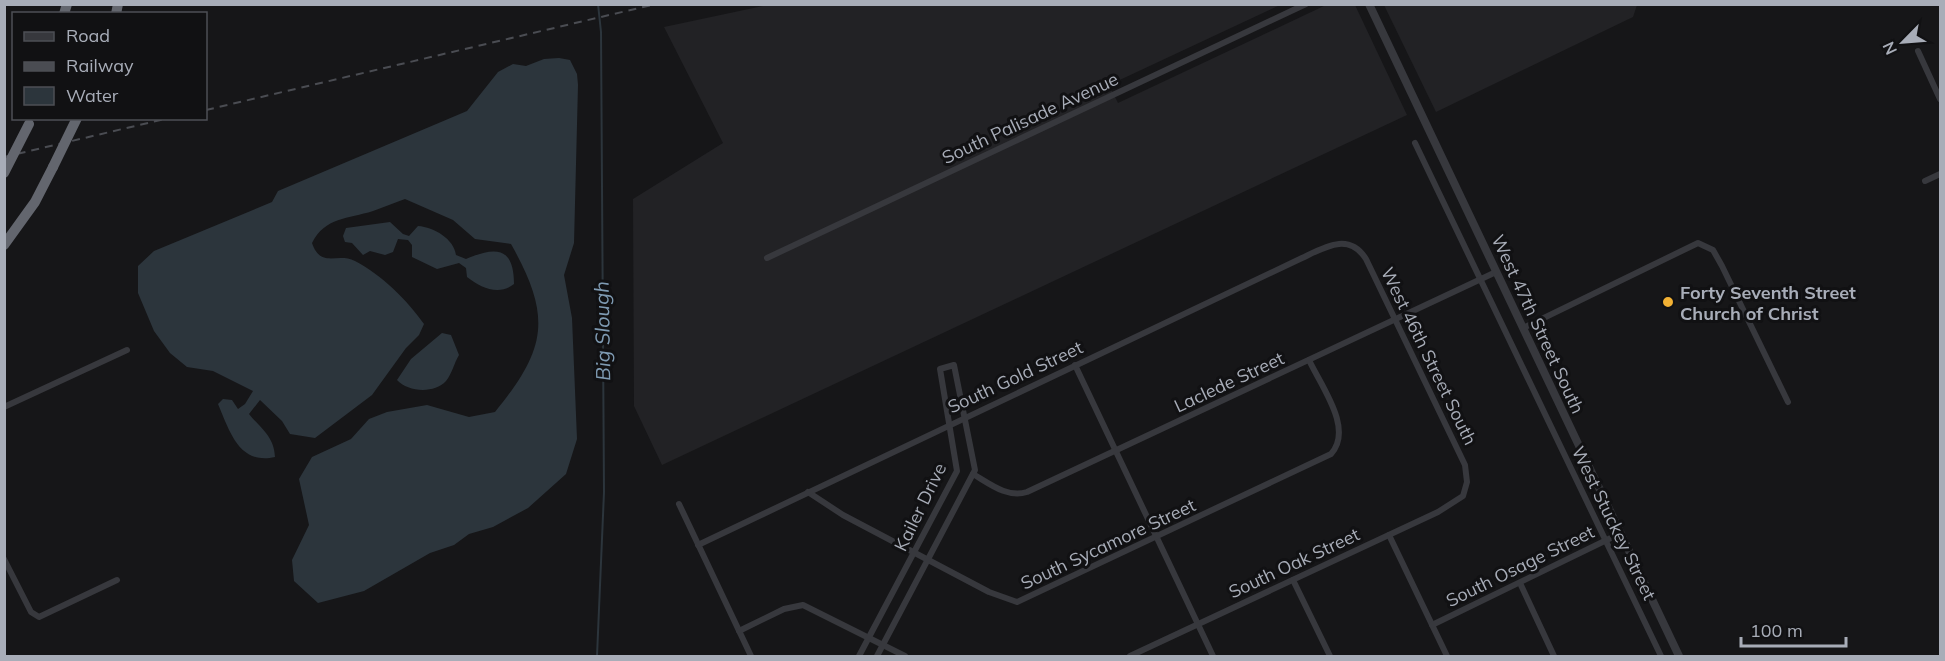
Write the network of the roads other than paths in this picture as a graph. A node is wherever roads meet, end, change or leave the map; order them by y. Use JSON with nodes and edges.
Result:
{"nodes":[{"id":1,"x":1306,"y":4,"type":"edge"},
{"id":2,"x":1369,"y":4,"type":"edge"},
{"id":3,"x":1918,"y":51,"type":"dead end"},
{"id":4,"x":1941,"y":99,"type":"edge"},
{"id":5,"x":77,"y":120,"type":"edge"},
{"id":6,"x":30,"y":121,"type":"edge"},
{"id":7,"x":1415,"y":143,"type":"dead end"},
{"id":8,"x":4,"y":173,"type":"edge"},
{"id":9,"x":1941,"y":174,"type":"edge"},
{"id":10,"x":1925,"y":181,"type":"dead end"},
{"id":11,"x":1347,"y":243,"type":"joint"},
{"id":12,"x":4,"y":245,"type":"edge"},
{"id":13,"x":767,"y":258,"type":"dead end"},
{"id":14,"x":1496,"y":272,"type":"junction"},
{"id":15,"x":1481,"y":279,"type":"junction"},
{"id":16,"x":1395,"y":320,"type":"junction"},
{"id":17,"x":1523,"y":328,"type":"junction"},
{"id":18,"x":128,"y":350,"type":"dead end"},
{"id":19,"x":1309,"y":360,"type":"junction"},
{"id":20,"x":1075,"y":365,"type":"junction"},
{"id":21,"x":1788,"y":402,"type":"dead end"},
{"id":22,"x":4,"y":407,"type":"edge"},
{"id":23,"x":965,"y":418,"type":"junction"},
{"id":24,"x":951,"y":424,"type":"junction"},
{"id":25,"x":1116,"y":451,"type":"junction"},
{"id":26,"x":973,"y":474,"type":"junction"},
{"id":27,"x":1465,"y":490,"type":"joint"},
{"id":28,"x":808,"y":492,"type":"junction"},
{"id":29,"x":679,"y":504,"type":"dead end"},
{"id":30,"x":1621,"y":534,"type":"junction"},
{"id":31,"x":1389,"y":535,"type":"junction"},
{"id":32,"x":1157,"y":538,"type":"junction"},
{"id":33,"x":1605,"y":541,"type":"junction"},
{"id":34,"x":698,"y":544,"type":"junction"},
{"id":35,"x":915,"y":552,"type":"junction"},
{"id":36,"x":928,"y":559,"type":"junction"},
{"id":37,"x":4,"y":560,"type":"edge"},
{"id":38,"x":117,"y":580,"type":"dead end"},
{"id":39,"x":1293,"y":580,"type":"junction"},
{"id":40,"x":1520,"y":584,"type":"junction"},
{"id":41,"x":1198,"y":625,"type":"junction"},
{"id":42,"x":1432,"y":625,"type":"junction"},
{"id":43,"x":739,"y":631,"type":"junction"},
{"id":44,"x":869,"y":638,"type":"junction"},
{"id":45,"x":883,"y":645,"type":"junction"},
{"id":46,"x":751,"y":657,"type":"edge"},
{"id":47,"x":859,"y":657,"type":"edge"},
{"id":48,"x":877,"y":657,"type":"edge"},
{"id":49,"x":906,"y":657,"type":"edge"},
{"id":50,"x":1130,"y":657,"type":"edge"},
{"id":51,"x":1214,"y":657,"type":"edge"},
{"id":52,"x":1330,"y":657,"type":"edge"},
{"id":53,"x":1447,"y":657,"type":"edge"},
{"id":54,"x":1554,"y":657,"type":"edge"},
{"id":55,"x":1661,"y":657,"type":"edge"},
{"id":56,"x":1679,"y":657,"type":"edge"}],
"edges":[{"from":1,"to":13,"type":"street","name":"South Palisade Avenue"},
{"from":2,"to":14,"type":"street","name":"West 47th Street South"},
{"from":3,"to":4,"type":"street"},
{"from":5,"to":12,"type":"highway","bridge":true},
{"from":6,"to":8,"type":"highway","bridge":true},
{"from":7,"to":15,"type":"street","name":"West Stuckey Street"},
{"from":9,"to":10,"type":"street"},
{"from":11,"to":16,"type":"street","name":"West 46th Street South"},
{"from":11,"to":20,"type":"street","name":"South Gold Street"},
{"from":14,"to":15,"type":"street","name":"Laclede Street"},
{"from":14,"to":17,"type":"street","name":"West 47th Street South"},
{"from":15,"to":16,"type":"street","name":"Laclede Street"},
{"from":15,"to":33,"type":"street","name":"West Stuckey Street"},
{"from":16,"to":19,"type":"street","name":"Laclede Street"},
{"from":16,"to":27,"type":"street","name":"West 46th Street South"},
{"from":17,"to":21,"type":"street"},
{"from":17,"to":30,"type":"street","name":"West 47th Street South"},
{"from":18,"to":22,"type":"street"},
{"from":19,"to":25,"type":"street","name":"Laclede Street"},
{"from":19,"to":32,"type":"street","name":"South Sycamore Street"},
{"from":20,"to":23,"type":"street","name":"South Gold Street"},
{"from":20,"to":25,"type":"street"},
{"from":23,"to":24,"type":"street","name":"South Gold Street"},
{"from":23,"to":24,"type":"street","name":"Kailer Drive"},
{"from":23,"to":26,"type":"street","name":"Kailer Drive"},
{"from":24,"to":28,"type":"street","name":"South Gold Street"},
{"from":24,"to":35,"type":"street","name":"Kailer Drive"},
{"from":25,"to":26,"type":"street","name":"Laclede Street"},
{"from":25,"to":32,"type":"street"},
{"from":26,"to":36,"type":"street","name":"Kailer Drive"},
{"from":27,"to":31,"type":"street","name":"South Oak Street"},
{"from":28,"to":34,"type":"street","name":"South Gold Street"},
{"from":28,"to":35,"type":"street","name":"South Sycamore Street"},
{"from":29,"to":34,"type":"street"},
{"from":30,"to":33,"type":"street","name":"South Osage Street"},
{"from":30,"to":56,"type":"street","name":"West 47th Street South"},
{"from":31,"to":39,"type":"street","name":"South Oak Street"},
{"from":31,"to":42,"type":"street"},
{"from":32,"to":36,"type":"street","name":"South Sycamore Street"},
{"from":32,"to":41,"type":"street"},
{"from":33,"to":40,"type":"street","name":"South Osage Street"},
{"from":33,"to":55,"type":"street","name":"West Stuckey Street"},
{"from":34,"to":43,"type":"street"},
{"from":35,"to":36,"type":"street","name":"South Sycamore Street"},
{"from":35,"to":44,"type":"street","name":"Kailer Drive"},
{"from":36,"to":45,"type":"street","name":"Kailer Drive"},
{"from":37,"to":38,"type":"street"},
{"from":39,"to":41,"type":"street","name":"South Oak Street"},
{"from":39,"to":52,"type":"street"},
{"from":40,"to":42,"type":"street","name":"South Osage Street"},
{"from":40,"to":54,"type":"street"},
{"from":41,"to":50,"type":"street","name":"South Oak Street"},
{"from":41,"to":51,"type":"street"},
{"from":42,"to":53,"type":"street"},
{"from":43,"to":44,"type":"street"},
{"from":43,"to":46,"type":"street"},
{"from":44,"to":45,"type":"street"},
{"from":44,"to":47,"type":"street","name":"Kailer Drive"},
{"from":45,"to":48,"type":"street","name":"Kailer Drive"},
{"from":45,"to":49,"type":"street"}]}
